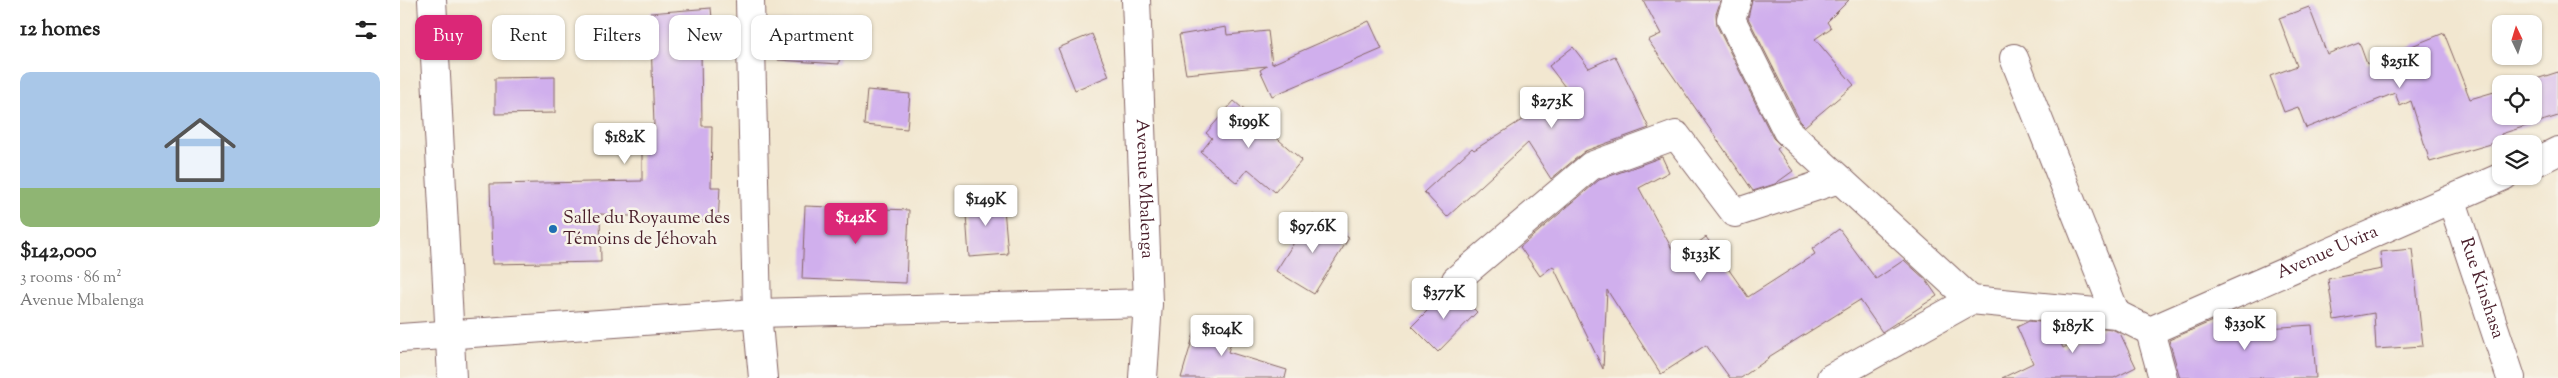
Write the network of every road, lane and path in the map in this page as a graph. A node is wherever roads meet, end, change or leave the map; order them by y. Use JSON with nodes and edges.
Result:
{"nodes":[{"id":1,"x":432,"y":0,"type":"edge"},
{"id":2,"x":750,"y":0,"type":"edge"},
{"id":3,"x":1136,"y":0,"type":"edge"},
{"id":4,"x":1737,"y":0,"type":"edge"},
{"id":5,"x":2014,"y":58,"type":"dead end"},
{"id":6,"x":2558,"y":151,"type":"edge"},
{"id":7,"x":2542,"y":159,"type":"edge"},
{"id":8,"x":1839,"y":179,"type":"junction"},
{"id":9,"x":2492,"y":182,"type":"edge"},
{"id":10,"x":2452,"y":201,"type":"junction"},
{"id":11,"x":1456,"y":280,"type":"dead end"},
{"id":12,"x":1971,"y":300,"type":"junction"},
{"id":13,"x":1148,"y":302,"type":"junction"},
{"id":14,"x":757,"y":313,"type":"junction"},
{"id":15,"x":2116,"y":314,"type":"junction"},
{"id":16,"x":2150,"y":331,"type":"junction"},
{"id":17,"x":450,"y":334,"type":"junction"},
{"id":18,"x":400,"y":338,"type":"edge"},
{"id":19,"x":452,"y":378,"type":"edge"},
{"id":20,"x":763,"y":378,"type":"edge"},
{"id":21,"x":1144,"y":378,"type":"edge"},
{"id":22,"x":1831,"y":378,"type":"edge"},
{"id":23,"x":2163,"y":378,"type":"edge"},
{"id":24,"x":2511,"y":378,"type":"edge"}],
"edges":[{"from":1,"to":17,"type":"street"},
{"from":2,"to":14,"type":"street"},
{"from":3,"to":13,"type":"street","name":"Avenue Mbalenga"},
{"from":4,"to":8,"type":"street"},
{"from":5,"to":15,"type":"street"},
{"from":6,"to":7,"type":"street"},
{"from":8,"to":11,"type":"street"},
{"from":8,"to":12,"type":"street"},
{"from":9,"to":10,"type":"street","name":"Avenue Uvira"},
{"from":10,"to":16,"type":"street","name":"Avenue Uvira"},
{"from":10,"to":24,"type":"street","name":"Rue Kinshasa"},
{"from":12,"to":15,"type":"street"},
{"from":12,"to":22,"type":"street"},
{"from":13,"to":14,"type":"street"},
{"from":13,"to":21,"type":"street","name":"Avenue Mbalenga"},
{"from":14,"to":17,"type":"street"},
{"from":14,"to":20,"type":"street"},
{"from":15,"to":16,"type":"street"},
{"from":16,"to":23,"type":"street"},
{"from":17,"to":18,"type":"street"},
{"from":17,"to":19,"type":"street"}]}
